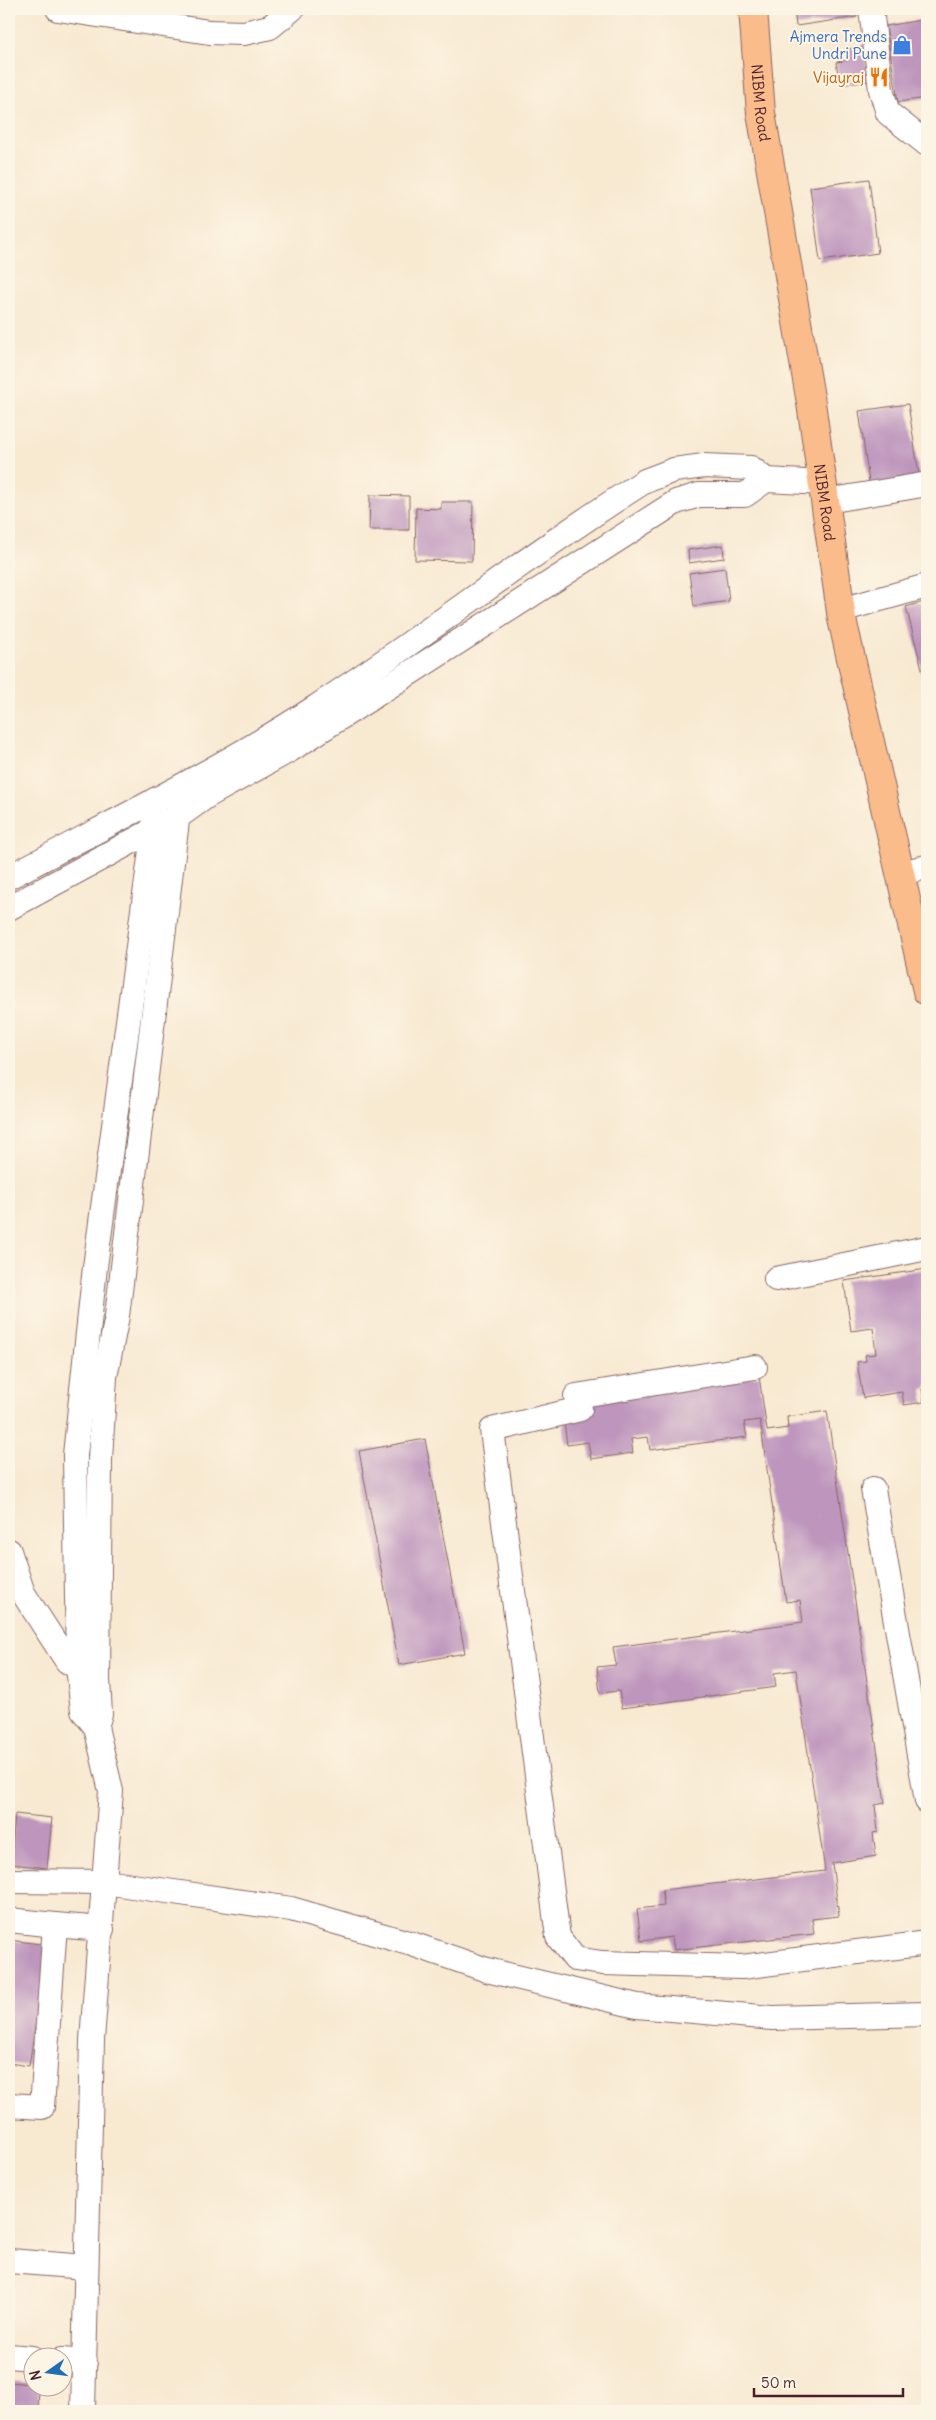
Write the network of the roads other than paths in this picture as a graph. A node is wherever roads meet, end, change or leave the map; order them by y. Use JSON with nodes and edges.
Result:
{"nodes":[{"id":1,"x":58,"y":9,"type":"edge"},
{"id":2,"x":292,"y":9,"type":"edge"},
{"id":3,"x":753,"y":9,"type":"edge"},
{"id":4,"x":871,"y":9,"type":"edge"},
{"id":5,"x":927,"y":144,"type":"edge"},
{"id":6,"x":766,"y":480,"type":"junction"},
{"id":7,"x":922,"y":485,"type":"dead end"},
{"id":8,"x":825,"y":492,"type":"junction"},
{"id":9,"x":927,"y":586,"type":"edge"},
{"id":10,"x":841,"y":610,"type":"junction"},
{"id":11,"x":181,"y":788,"type":"junction"},
{"id":12,"x":155,"y":800,"type":"junction"},
{"id":13,"x":180,"y":816,"type":"junction"},
{"id":14,"x":154,"y":828,"type":"junction"},
{"id":15,"x":927,"y":867,"type":"edge"},
{"id":16,"x":900,"y":873,"type":"junction"},
{"id":17,"x":9,"y":877,"type":"edge"},
{"id":18,"x":9,"y":908,"type":"edge"},
{"id":19,"x":926,"y":976,"type":"edge"},
{"id":20,"x":927,"y":1248,"type":"edge"},
{"id":21,"x":776,"y":1279,"type":"dead end"},
{"id":22,"x":755,"y":1367,"type":"dead end"},
{"id":23,"x":873,"y":1489,"type":"dead end"},
{"id":24,"x":9,"y":1551,"type":"edge"},
{"id":25,"x":78,"y":1667,"type":"junction"},
{"id":26,"x":98,"y":1680,"type":"junction"},
{"id":27,"x":96,"y":1727,"type":"junction"},
{"id":28,"x":927,"y":1801,"type":"edge"},
{"id":29,"x":9,"y":1881,"type":"edge"},
{"id":30,"x":105,"y":1882,"type":"junction"},
{"id":31,"x":9,"y":1920,"type":"edge"},
{"id":32,"x":55,"y":1925,"type":"junction"},
{"id":33,"x":102,"y":1929,"type":"junction"},
{"id":34,"x":927,"y":1943,"type":"edge"},
{"id":35,"x":927,"y":2014,"type":"edge"},
{"id":36,"x":9,"y":2105,"type":"edge"},
{"id":37,"x":9,"y":2261,"type":"edge"},
{"id":38,"x":86,"y":2267,"type":"junction"},
{"id":39,"x":9,"y":2356,"type":"edge"},
{"id":40,"x":22,"y":2357,"type":"edge"},
{"id":41,"x":74,"y":2361,"type":"edge"},
{"id":42,"x":83,"y":2411,"type":"edge"}],
"edges":[{"from":1,"to":2,"type":"street"},
{"from":3,"to":8,"type":"main road","name":"NIBM Road"},
{"from":4,"to":5,"type":"street"},
{"from":6,"to":8,"type":"street"},
{"from":6,"to":11,"type":"street"},
{"from":6,"to":13,"type":"street"},
{"from":7,"to":8,"type":"street"},
{"from":8,"to":10,"type":"main road","name":"NIBM Road"},
{"from":9,"to":10,"type":"street"},
{"from":10,"to":16,"type":"main road","name":"NIBM Road"},
{"from":11,"to":12,"type":"street"},
{"from":11,"to":13,"type":"street"},
{"from":12,"to":14,"type":"street"},
{"from":12,"to":17,"type":"street"},
{"from":13,"to":14,"type":"street"},
{"from":13,"to":26,"type":"street"},
{"from":14,"to":18,"type":"street"},
{"from":14,"to":25,"type":"street"},
{"from":15,"to":16,"type":"street"},
{"from":16,"to":19,"type":"main road","name":"NIBM Road"},
{"from":20,"to":21,"type":"street"},
{"from":22,"to":34,"type":"street"},
{"from":23,"to":28,"type":"street"},
{"from":24,"to":25,"type":"street"},
{"from":25,"to":26,"type":"street"},
{"from":25,"to":27,"type":"street"},
{"from":26,"to":27,"type":"street"},
{"from":27,"to":30,"type":"street"},
{"from":29,"to":30,"type":"street"},
{"from":30,"to":33,"type":"street"},
{"from":30,"to":35,"type":"street"},
{"from":31,"to":32,"type":"street"},
{"from":32,"to":33,"type":"street"},
{"from":32,"to":36,"type":"street"},
{"from":33,"to":38,"type":"street"},
{"from":37,"to":38,"type":"street"},
{"from":38,"to":41,"type":"street"},
{"from":39,"to":40,"type":"street"},
{"from":41,"to":42,"type":"street"}]}
